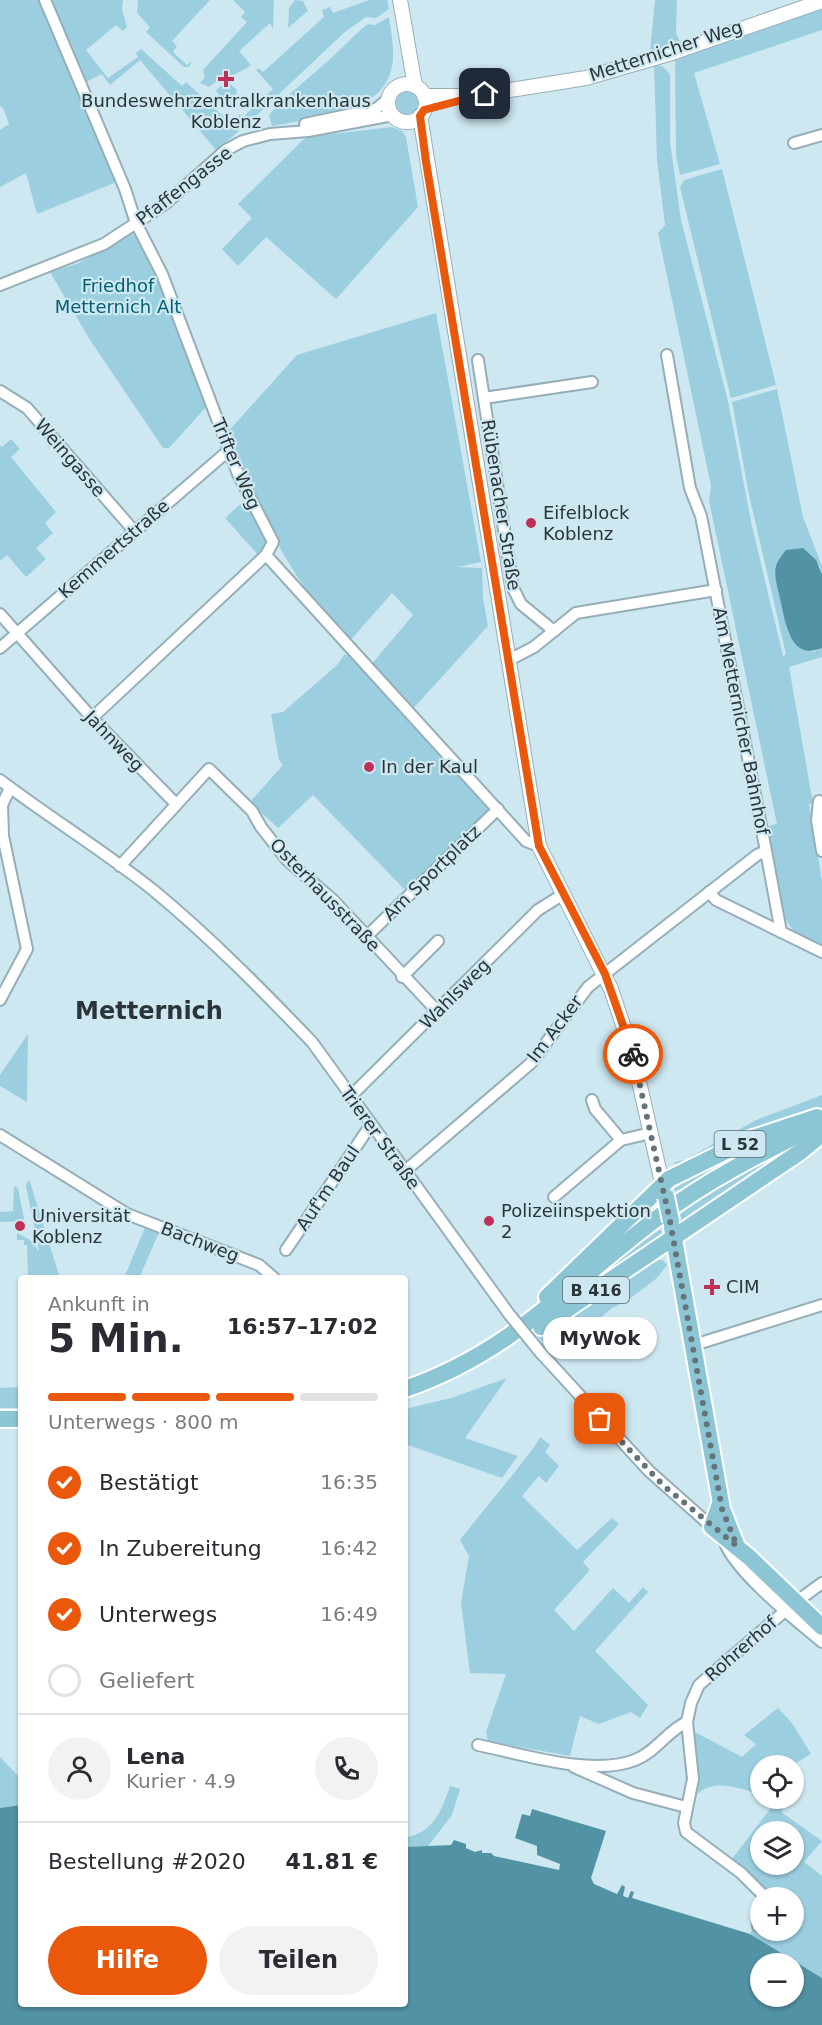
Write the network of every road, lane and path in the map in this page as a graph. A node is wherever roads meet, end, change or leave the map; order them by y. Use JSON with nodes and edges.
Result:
{"nodes":[{"id":1,"x":45,"y":0,"type":"edge"},
{"id":2,"x":400,"y":0,"type":"edge"},
{"id":3,"x":822,"y":1,"type":"edge"},
{"id":4,"x":405,"y":41,"type":"junction"},
{"id":5,"x":400,"y":85,"type":"junction"},
{"id":6,"x":389,"y":98,"type":"junction"},
{"id":7,"x":421,"y":102,"type":"junction"},
{"id":8,"x":393,"y":115,"type":"junction"},
{"id":9,"x":406,"y":121,"type":"junction"},
{"id":10,"x":270,"y":134,"type":"junction"},
{"id":11,"x":822,"y":135,"type":"edge"},
{"id":12,"x":795,"y":143,"type":"dead end"},
{"id":13,"x":426,"y":162,"type":"junction"},
{"id":14,"x":136,"y":224,"type":"junction"},
{"id":15,"x":0,"y":285,"type":"edge"},
{"id":16,"x":667,"y":355,"type":"dead end"},
{"id":17,"x":478,"y":360,"type":"dead end"},
{"id":18,"x":592,"y":382,"type":"dead end"},
{"id":19,"x":0,"y":391,"type":"edge"},
{"id":20,"x":484,"y":398,"type":"junction"},
{"id":21,"x":228,"y":451,"type":"junction"},
{"id":22,"x":135,"y":532,"type":"junction"},
{"id":23,"x":266,"y":555,"type":"junction"},
{"id":24,"x":716,"y":590,"type":"junction"},
{"id":25,"x":0,"y":614,"type":"edge"},
{"id":26,"x":554,"y":630,"type":"junction"},
{"id":27,"x":16,"y":634,"type":"junction"},
{"id":28,"x":0,"y":648,"type":"edge"},
{"id":29,"x":508,"y":654,"type":"junction"},
{"id":30,"x":92,"y":718,"type":"junction"},
{"id":31,"x":0,"y":780,"type":"edge"},
{"id":32,"x":10,"y":788,"type":"junction"},
{"id":33,"x":819,"y":801,"type":"dead end"},
{"id":34,"x":176,"y":804,"type":"junction"},
{"id":35,"x":498,"y":809,"type":"junction"},
{"id":36,"x":539,"y":846,"type":"junction"},
{"id":37,"x":822,"y":850,"type":"edge"},
{"id":38,"x":766,"y":851,"type":"junction"},
{"id":39,"x":120,"y":866,"type":"junction"},
{"id":40,"x":709,"y":892,"type":"junction"},
{"id":41,"x":562,"y":895,"type":"junction"},
{"id":42,"x":781,"y":932,"type":"junction"},
{"id":43,"x":367,"y":936,"type":"junction"},
{"id":44,"x":438,"y":941,"type":"dead end"},
{"id":45,"x":822,"y":952,"type":"edge"},
{"id":46,"x":605,"y":974,"type":"junction"},
{"id":47,"x":402,"y":977,"type":"junction"},
{"id":48,"x":0,"y":1000,"type":"edge"},
{"id":49,"x":438,"y":1012,"type":"junction"},
{"id":50,"x":350,"y":1097,"type":"junction"},
{"id":51,"x":592,"y":1100,"type":"dead end"},
{"id":52,"x":822,"y":1116,"type":"edge"},
{"id":53,"x":822,"y":1123,"type":"edge"},
{"id":54,"x":370,"y":1126,"type":"junction"},
{"id":55,"x":651,"y":1133,"type":"junction"},
{"id":56,"x":822,"y":1134,"type":"edge"},
{"id":57,"x":0,"y":1135,"type":"edge"},
{"id":58,"x":621,"y":1140,"type":"junction"},
{"id":59,"x":405,"y":1172,"type":"junction"},
{"id":60,"x":664,"y":1190,"type":"junction"},
{"id":61,"x":554,"y":1197,"type":"dead end"},
{"id":62,"x":672,"y":1230,"type":"junction"},
{"id":63,"x":286,"y":1250,"type":"dead end"},
{"id":64,"x":271,"y":1275,"type":"edge"},
{"id":65,"x":822,"y":1305,"type":"edge"},
{"id":66,"x":694,"y":1345,"type":"junction"},
{"id":67,"x":492,"y":1349,"type":"junction"},
{"id":68,"x":408,"y":1388,"type":"edge"},
{"id":69,"x":0,"y":1419,"type":"edge"},
{"id":70,"x":18,"y":1419,"type":"edge"},
{"id":71,"x":18,"y":1430,"type":"edge"},
{"id":72,"x":0,"y":1431,"type":"edge"},
{"id":73,"x":720,"y":1500,"type":"junction"},
{"id":74,"x":717,"y":1531,"type":"junction"},
{"id":75,"x":737,"y":1546,"type":"junction"},
{"id":76,"x":822,"y":1582,"type":"edge"},
{"id":77,"x":790,"y":1606,"type":"junction"},
{"id":78,"x":822,"y":1627,"type":"edge"},
{"id":79,"x":822,"y":1642,"type":"edge"},
{"id":80,"x":687,"y":1722,"type":"junction"},
{"id":81,"x":478,"y":1745,"type":"dead end"},
{"id":82,"x":567,"y":1763,"type":"junction"},
{"id":83,"x":686,"y":1807,"type":"junction"},
{"id":84,"x":755,"y":1887,"type":"edge"}],
"edges":[{"from":1,"to":14,"type":"street","name":"Trifter Weg"},
{"from":2,"to":4,"type":"main road","name":"Rübenacher Straße"},
{"from":3,"to":7,"type":"main road","name":"Metternicher Weg"},
{"from":4,"to":5,"type":"main road","name":"Rübenacher Straße"},
{"from":4,"to":7,"type":"main road","name":"Rübenacher Straße"},
{"from":5,"to":6,"type":"main road"},
{"from":5,"to":7,"type":"main road"},
{"from":6,"to":8,"type":"main road"},
{"from":6,"to":10,"type":"street","name":"Pfaffengasse"},
{"from":7,"to":9,"type":"main road"},
{"from":7,"to":13,"type":"main road","name":"Rübenacher Straße"},
{"from":8,"to":9,"type":"main road"},
{"from":8,"to":10,"type":"street","name":"Pfaffengasse"},
{"from":9,"to":13,"type":"main road","name":"Rübenacher Straße"},
{"from":10,"to":14,"type":"street","name":"Pfaffengasse"},
{"from":11,"to":12,"type":"street"},
{"from":13,"to":29,"type":"main road","name":"Rübenacher Straße"},
{"from":14,"to":15,"type":"street","name":"Pfaffengasse"},
{"from":14,"to":21,"type":"street","name":"Trifter Weg"},
{"from":16,"to":24,"type":"street","name":"Am Metternicher Bahnhof"},
{"from":17,"to":20,"type":"street","name":"Rübenacher Straße"},
{"from":18,"to":20,"type":"street","name":"Rübenacher Straße"},
{"from":19,"to":22,"type":"street","name":"Weingasse"},
{"from":20,"to":26,"type":"street","name":"Rübenacher Straße"},
{"from":21,"to":22,"type":"street","name":"Kemmertstraße"},
{"from":21,"to":23,"type":"street","name":"Trifter Weg"},
{"from":22,"to":27,"type":"street","name":"Kemmertstraße"},
{"from":23,"to":30,"type":"street"},
{"from":23,"to":35,"type":"street"},
{"from":24,"to":26,"type":"street","name":"Am Metternicher Bahnhof"},
{"from":24,"to":38,"type":"street","name":"Am Metternicher Bahnhof"},
{"from":25,"to":27,"type":"street","name":"Jahnweg"},
{"from":26,"to":29,"type":"street","name":"Am Metternicher Bahnhof"},
{"from":27,"to":28,"type":"street","name":"Kemmertstraße"},
{"from":27,"to":30,"type":"street","name":"Jahnweg"},
{"from":29,"to":36,"type":"main road","name":"Rübenacher Straße"},
{"from":30,"to":34,"type":"street","name":"Jahnweg"},
{"from":31,"to":32,"type":"street","name":"Trierer Straße"},
{"from":32,"to":39,"type":"street","name":"Trierer Straße"},
{"from":32,"to":48,"type":"street"},
{"from":33,"to":37,"type":"street"},
{"from":34,"to":39,"type":"street"},
{"from":34,"to":43,"type":"street","name":"Osterhausstraße"},
{"from":35,"to":36,"type":"street"},
{"from":35,"to":43,"type":"street","name":"Am Sportplatz"},
{"from":36,"to":41,"type":"main road","name":"Rübenacher Straße"},
{"from":38,"to":40,"type":"street","name":"Im Acker"},
{"from":38,"to":42,"type":"street"},
{"from":39,"to":50,"type":"street","name":"Trierer Straße"},
{"from":40,"to":42,"type":"street"},
{"from":40,"to":46,"type":"street","name":"Im Acker"},
{"from":41,"to":46,"type":"main road","name":"Rübenacher Straße"},
{"from":41,"to":49,"type":"street","name":"Wahlsweg"},
{"from":42,"to":45,"type":"street"},
{"from":43,"to":47,"type":"street","name":"Osterhausstraße"},
{"from":44,"to":47,"type":"street"},
{"from":46,"to":55,"type":"main road","name":"Rübenacher Straße"},
{"from":46,"to":59,"type":"street","name":"Im Acker"},
{"from":47,"to":49,"type":"street","name":"Osterhausstraße"},
{"from":49,"to":50,"type":"street","name":"Wahlsweg"},
{"from":50,"to":54,"type":"street","name":"Trierer Straße"},
{"from":51,"to":58,"type":"street"},
{"from":52,"to":60,"type":"main road","number":"L 52"},
{"from":53,"to":67,"type":"main road","number":"B 416"},
{"from":54,"to":59,"type":"street","name":"Trierer Straße"},
{"from":54,"to":63,"type":"street","name":"Auf'm Baul"},
{"from":55,"to":58,"type":"street"},
{"from":55,"to":60,"type":"main road","name":"Rübenacher Straße"},
{"from":56,"to":62,"type":"main road","number":"L 52"},
{"from":57,"to":64,"type":"street","name":"Bachweg"},
{"from":58,"to":61,"type":"street"},
{"from":59,"to":74,"type":"street","name":"Trierer Straße","bridge":true},
{"from":60,"to":62,"type":"main road","name":"Rübenacher Straße","bridge":true},
{"from":60,"to":67,"type":"main road"},
{"from":62,"to":66,"type":"main road","name":"Rübenacher Straße"},
{"from":62,"to":67,"type":"main road","number":"B 416"},
{"from":65,"to":66,"type":"street"},
{"from":66,"to":73,"type":"main road","name":"Rübenacher Straße"},
{"from":67,"to":68,"type":"main road","number":"B 416"},
{"from":69,"to":70,"type":"main road"},
{"from":71,"to":72,"type":"main road"},
{"from":73,"to":74,"type":"main road","name":"Rübenacher Straße"},
{"from":73,"to":75,"type":"main road","name":"Rübenacher Straße"},
{"from":74,"to":75,"type":"main road","name":"Trierer Straße"},
{"from":74,"to":77,"type":"street","name":"Trierer Straße"},
{"from":75,"to":77,"type":"main road","name":"Trierer Straße"},
{"from":76,"to":77,"type":"street","name":"Rohrerhof"},
{"from":77,"to":78,"type":"main road","name":"Trierer Straße"},
{"from":77,"to":79,"type":"street","name":"Trierer Straße"},
{"from":77,"to":80,"type":"street","name":"Rohrerhof"},
{"from":80,"to":82,"type":"street"},
{"from":80,"to":83,"type":"street","name":"Rohrerhof"},
{"from":81,"to":82,"type":"street"},
{"from":82,"to":83,"type":"street"},
{"from":83,"to":84,"type":"street","name":"Rohrerhof"}]}
